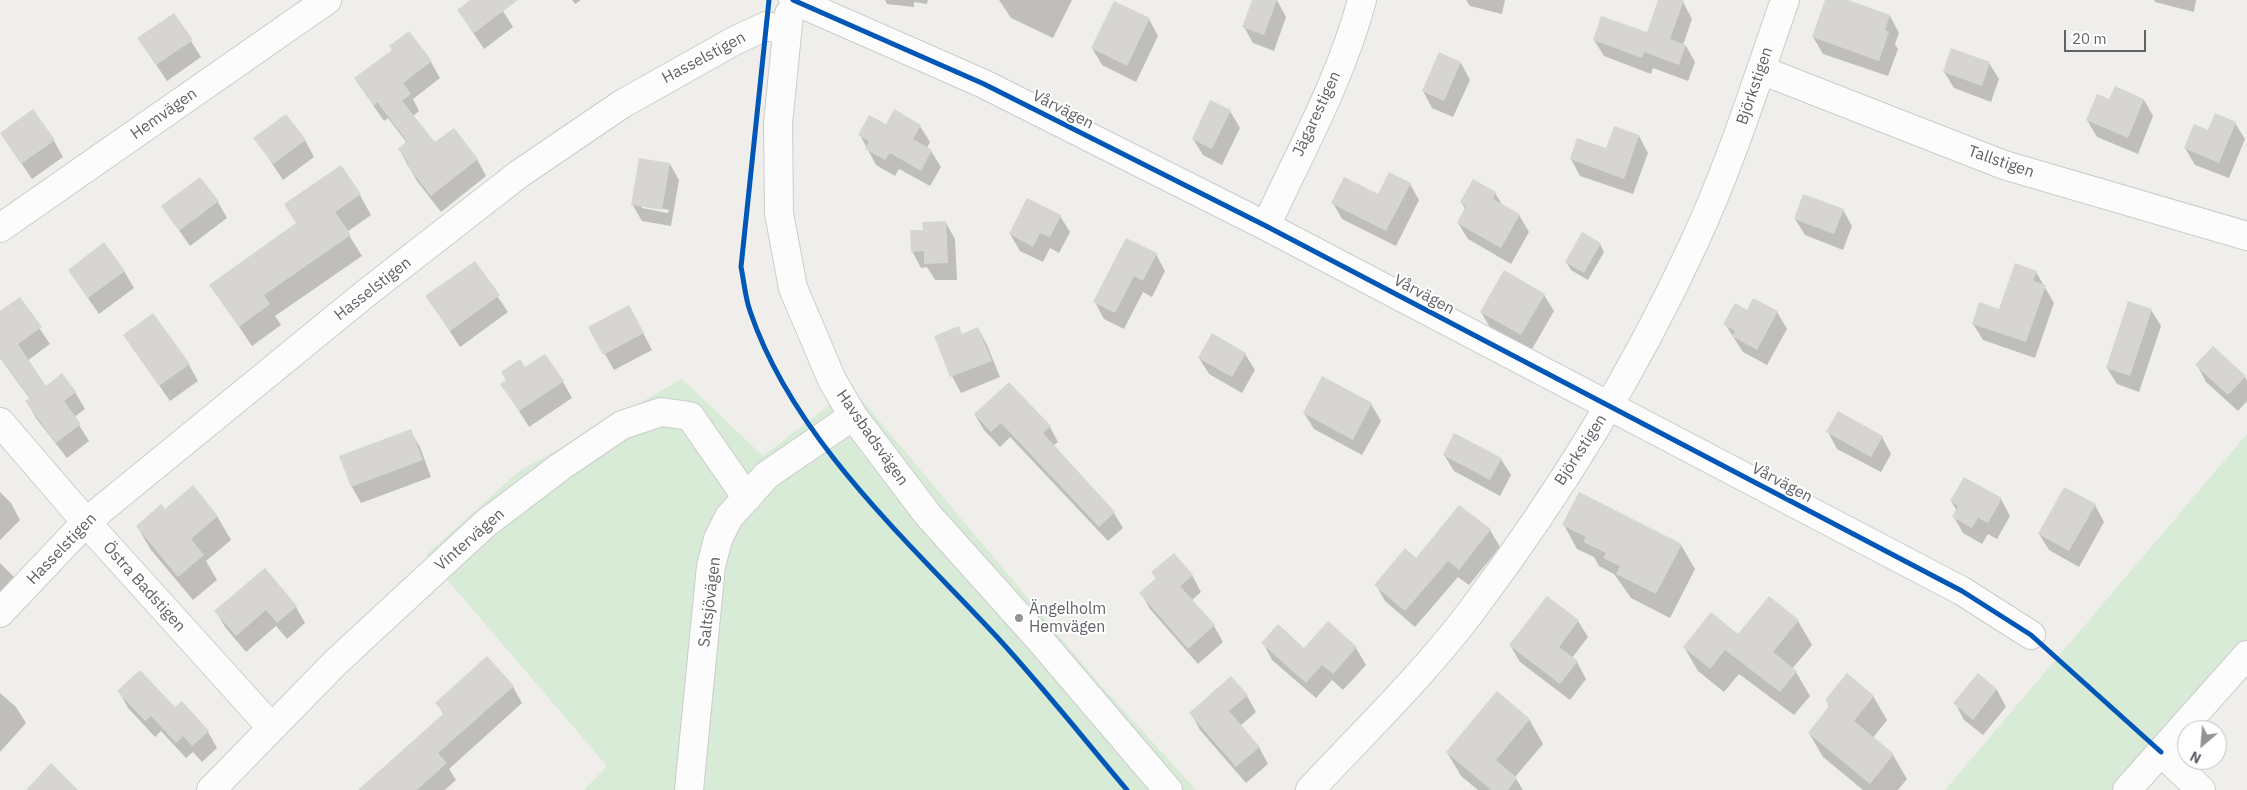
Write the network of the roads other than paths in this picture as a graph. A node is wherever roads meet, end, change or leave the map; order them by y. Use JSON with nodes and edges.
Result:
{"nodes":[{"id":1,"x":327,"y":0,"type":"edge"},
{"id":2,"x":792,"y":0,"type":"edge"},
{"id":3,"x":1362,"y":0,"type":"edge"},
{"id":4,"x":1785,"y":0,"type":"edge"},
{"id":5,"x":786,"y":30,"type":"junction"},
{"id":6,"x":1761,"y":70,"type":"junction"},
{"id":7,"x":1266,"y":226,"type":"junction"},
{"id":8,"x":0,"y":228,"type":"edge"},
{"id":9,"x":2247,"y":236,"type":"edge"},
{"id":10,"x":1610,"y":407,"type":"junction"},
{"id":11,"x":854,"y":416,"type":"junction"},
{"id":12,"x":0,"y":422,"type":"edge"},
{"id":13,"x":747,"y":498,"type":"junction"},
{"id":14,"x":86,"y":522,"type":"junction"},
{"id":15,"x":0,"y":613,"type":"edge"},
{"id":16,"x":2031,"y":635,"type":"dead end"},
{"id":17,"x":2247,"y":655,"type":"edge"},
{"id":18,"x":271,"y":727,"type":"junction"},
{"id":19,"x":2161,"y":752,"type":"junction"},
{"id":20,"x":211,"y":790,"type":"edge"},
{"id":21,"x":689,"y":790,"type":"edge"},
{"id":22,"x":1168,"y":790,"type":"edge"},
{"id":23,"x":1310,"y":790,"type":"edge"},
{"id":24,"x":2127,"y":790,"type":"edge"},
{"id":25,"x":2201,"y":790,"type":"edge"}],
"edges":[{"from":1,"to":8,"type":"street","name":"Hemvägen"},
{"from":2,"to":5,"type":"street","name":"Havsbadsvägen"},
{"from":2,"to":7,"type":"street","name":"Vårvägen"},
{"from":3,"to":7,"type":"street","name":"Jägarestigen"},
{"from":4,"to":6,"type":"street","name":"Björkstigen"},
{"from":5,"to":11,"type":"street","name":"Havsbadsvägen"},
{"from":5,"to":14,"type":"street","name":"Hasselstigen"},
{"from":6,"to":9,"type":"street","name":"Tallstigen"},
{"from":6,"to":10,"type":"street","name":"Björkstigen"},
{"from":7,"to":10,"type":"street","name":"Vårvägen"},
{"from":10,"to":16,"type":"street","name":"Vårvägen"},
{"from":10,"to":23,"type":"street","name":"Björkstigen"},
{"from":11,"to":13,"type":"street","name":"Saltsjövägen"},
{"from":11,"to":22,"type":"street","name":"Havsbadsvägen"},
{"from":12,"to":14,"type":"street","name":"Östra Badstigen"},
{"from":13,"to":18,"type":"street","name":"Vintervägen"},
{"from":13,"to":21,"type":"street","name":"Saltsjövägen"},
{"from":14,"to":15,"type":"street","name":"Hasselstigen"},
{"from":14,"to":18,"type":"street","name":"Östra Badstigen"},
{"from":17,"to":19,"type":"street"},
{"from":18,"to":20,"type":"street","name":"Vintervägen"},
{"from":19,"to":24,"type":"street"},
{"from":19,"to":25,"type":"street"}]}
